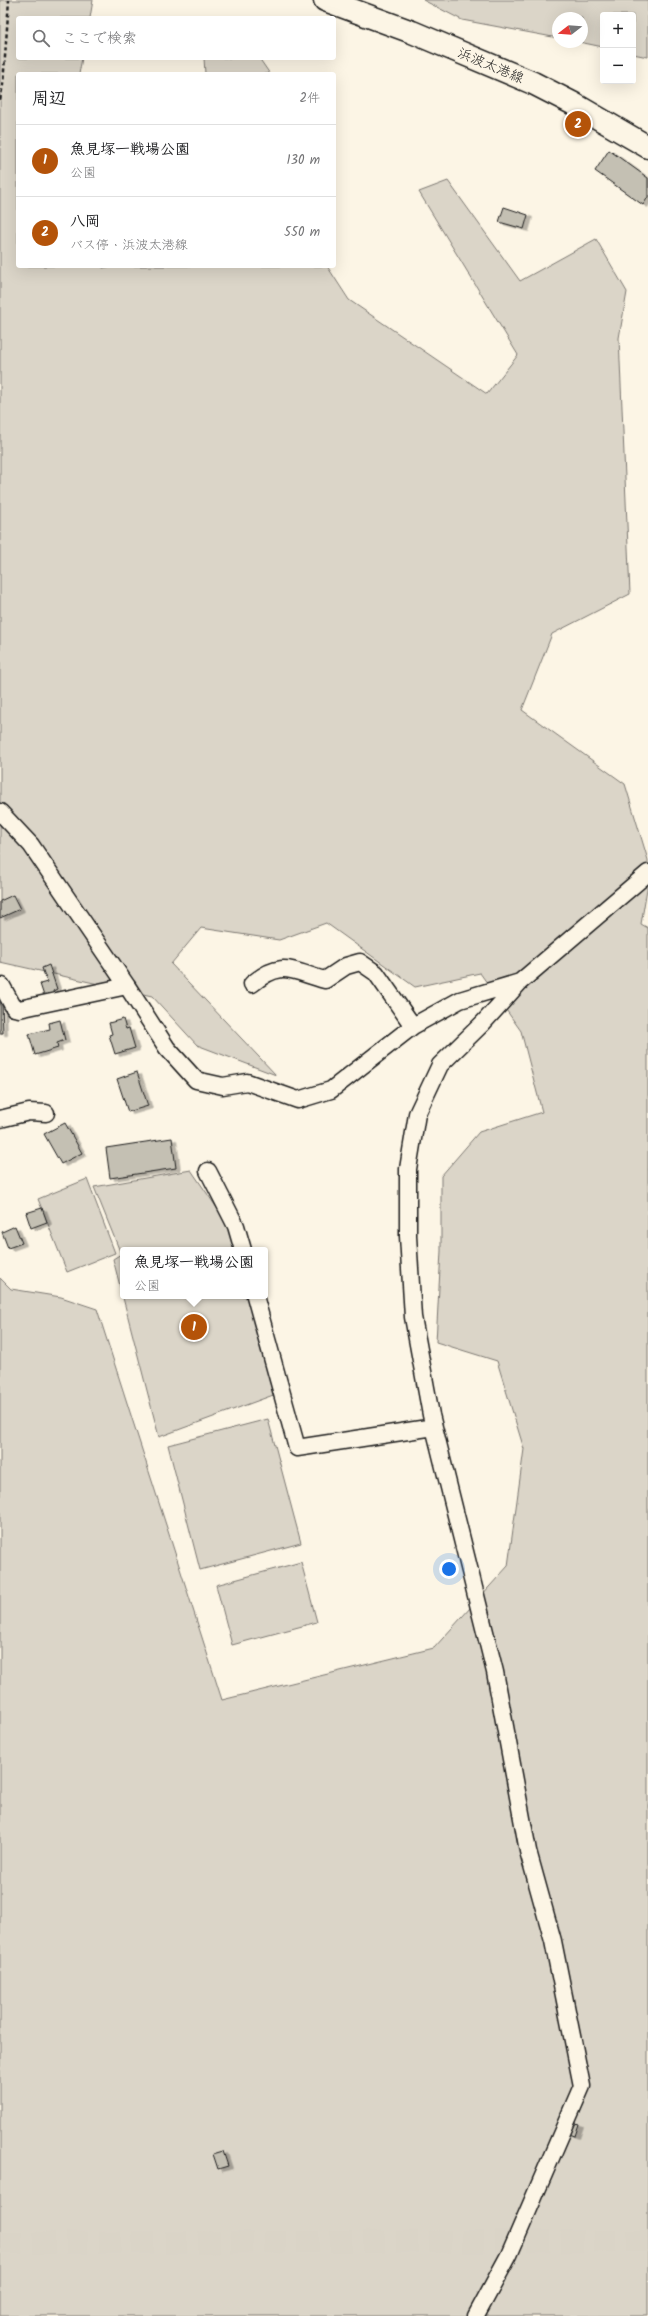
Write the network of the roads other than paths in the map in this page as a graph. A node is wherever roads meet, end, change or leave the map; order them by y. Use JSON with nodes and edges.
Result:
{"nodes":[{"id":1,"x":325,"y":0,"type":"edge"},
{"id":2,"x":648,"y":147,"type":"edge"},
{"id":3,"x":0,"y":812,"type":"edge"},
{"id":4,"x":648,"y":873,"type":"edge"},
{"id":5,"x":520,"y":982,"type":"junction"},
{"id":6,"x":252,"y":984,"type":"dead end"},
{"id":7,"x":0,"y":986,"type":"edge"},
{"id":8,"x":127,"y":986,"type":"junction"},
{"id":9,"x":413,"y":1026,"type":"junction"},
{"id":10,"x":46,"y":1113,"type":"dead end"},
{"id":11,"x":0,"y":1119,"type":"edge"},
{"id":12,"x":208,"y":1171,"type":"dead end"},
{"id":13,"x":242,"y":1247,"type":"edge"},
{"id":14,"x":257,"y":1299,"type":"edge"},
{"id":15,"x":434,"y":1427,"type":"junction"},
{"id":16,"x":476,"y":2316,"type":"edge"}],
"edges":[{"from":1,"to":2,"type":"main road","name":"浜波太港線"},
{"from":3,"to":8,"type":"street"},
{"from":4,"to":5,"type":"street"},
{"from":5,"to":9,"type":"street"},
{"from":5,"to":15,"type":"street"},
{"from":6,"to":9,"type":"street"},
{"from":7,"to":8,"type":"street"},
{"from":8,"to":9,"type":"street"},
{"from":10,"to":11,"type":"street"},
{"from":12,"to":13,"type":"street"},
{"from":14,"to":15,"type":"street"},
{"from":15,"to":16,"type":"street"}]}
